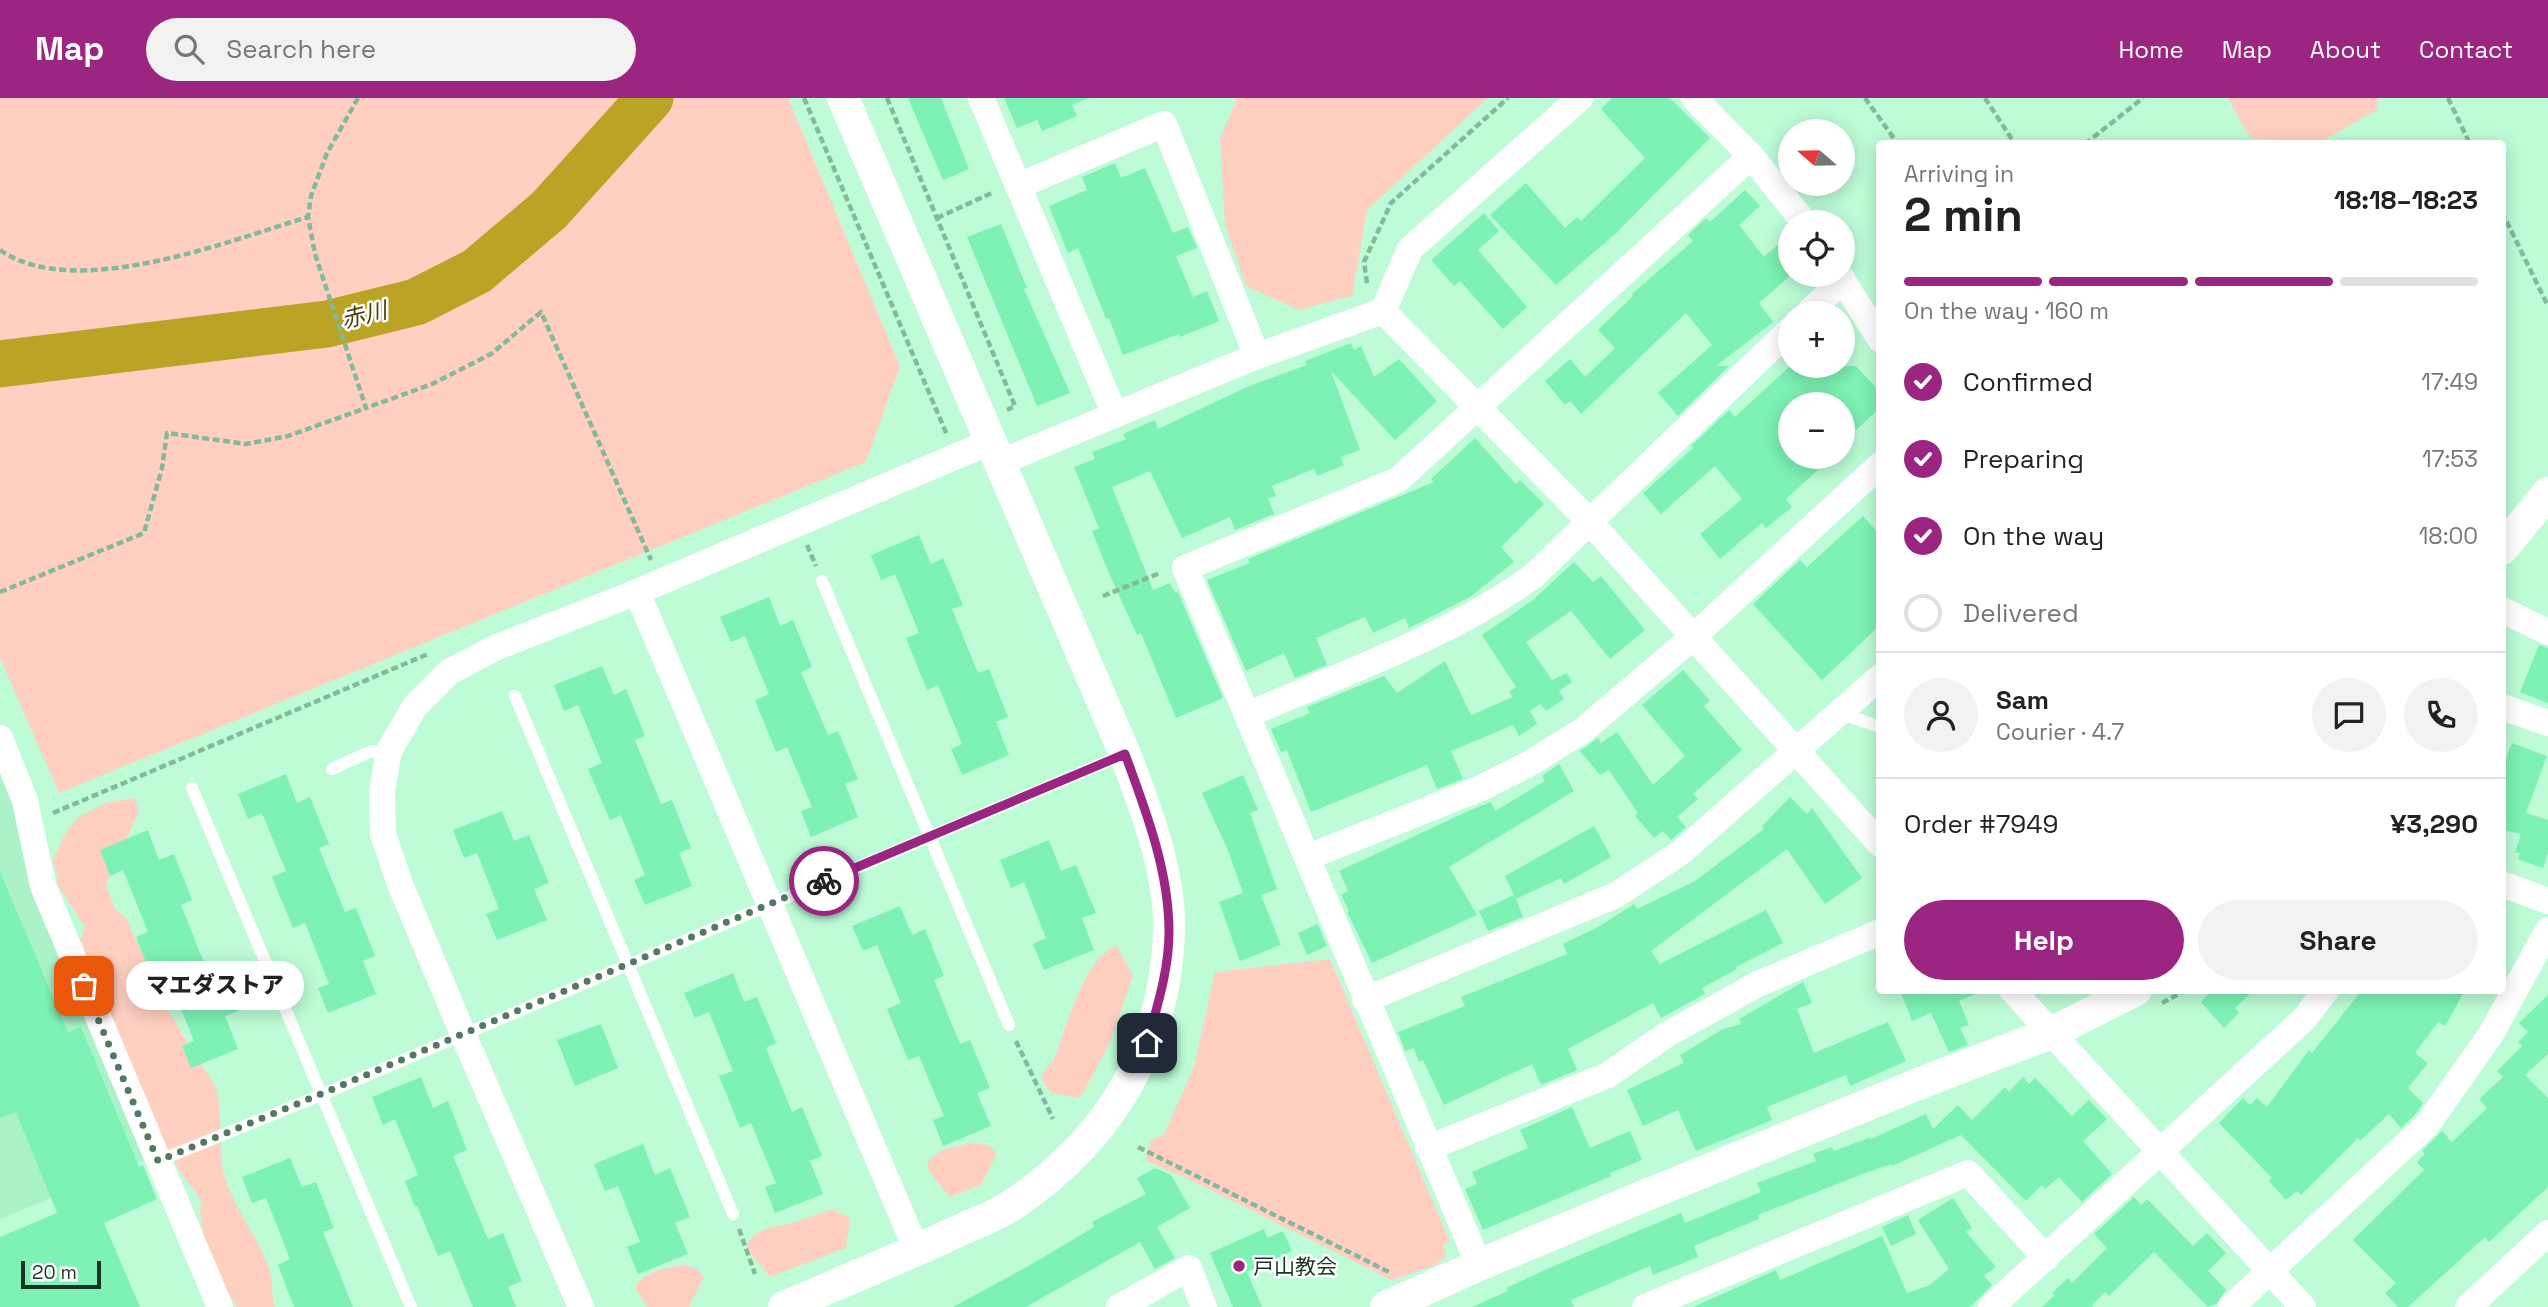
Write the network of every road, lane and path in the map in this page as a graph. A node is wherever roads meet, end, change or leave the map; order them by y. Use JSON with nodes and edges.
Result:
{"nodes":[{"id":1,"x":358,"y":98,"type":"edge"},
{"id":2,"x":804,"y":98,"type":"edge"},
{"id":3,"x":843,"y":98,"type":"edge"},
{"id":4,"x":887,"y":98,"type":"edge"},
{"id":5,"x":981,"y":98,"type":"edge"},
{"id":6,"x":1508,"y":98,"type":"edge"},
{"id":7,"x":1580,"y":98,"type":"edge"},
{"id":8,"x":1694,"y":98,"type":"edge"},
{"id":9,"x":1866,"y":98,"type":"edge"},
{"id":10,"x":1985,"y":98,"type":"edge"},
{"id":11,"x":2143,"y":98,"type":"edge"},
{"id":12,"x":2448,"y":98,"type":"edge"},
{"id":13,"x":1895,"y":140,"type":"edge"},
{"id":14,"x":2012,"y":140,"type":"edge"},
{"id":15,"x":2090,"y":140,"type":"edge"},
{"id":16,"x":2468,"y":140,"type":"edge"},
{"id":17,"x":1751,"y":156,"type":"junction"},
{"id":18,"x":1018,"y":184,"type":"junction"},
{"id":19,"x":1794,"y":210,"type":"edge"},
{"id":20,"x":308,"y":217,"type":"junction"},
{"id":21,"x":937,"y":218,"type":"junction"},
{"id":22,"x":2506,"y":220,"type":"edge"},
{"id":23,"x":0,"y":250,"type":"edge"},
{"id":24,"x":1833,"y":287,"type":"edge"},
{"id":25,"x":1847,"y":287,"type":"edge"},
{"id":26,"x":1819,"y":301,"type":"edge"},
{"id":27,"x":2548,"y":306,"type":"edge"},
{"id":28,"x":1383,"y":311,"type":"junction"},
{"id":29,"x":1876,"y":333,"type":"edge"},
{"id":30,"x":1778,"y":341,"type":"edge"},
{"id":31,"x":1257,"y":356,"type":"junction"},
{"id":32,"x":1479,"y":407,"type":"junction"},
{"id":33,"x":366,"y":408,"type":"junction"},
{"id":34,"x":1115,"y":415,"type":"junction"},
{"id":35,"x":947,"y":436,"type":"dead end"},
{"id":36,"x":992,"y":441,"type":"junction"},
{"id":37,"x":1876,"y":469,"type":"edge"},
{"id":38,"x":2548,"y":493,"type":"edge"},
{"id":39,"x":1589,"y":521,"type":"junction"},
{"id":40,"x":2506,"y":544,"type":"edge"},
{"id":41,"x":651,"y":561,"type":"dead end"},
{"id":42,"x":1185,"y":568,"type":"junction"},
{"id":43,"x":822,"y":581,"type":"dead end"},
{"id":44,"x":0,"y":592,"type":"edge"},
{"id":45,"x":637,"y":592,"type":"junction"},
{"id":46,"x":1103,"y":596,"type":"dead end"},
{"id":47,"x":2506,"y":613,"type":"edge"},
{"id":48,"x":2548,"y":632,"type":"edge"},
{"id":49,"x":1693,"y":637,"type":"junction"},
{"id":50,"x":1876,"y":681,"type":"edge"},
{"id":51,"x":515,"y":696,"type":"dead end"},
{"id":52,"x":2506,"y":708,"type":"edge"},
{"id":53,"x":1840,"y":713,"type":"junction"},
{"id":54,"x":1247,"y":715,"type":"junction"},
{"id":55,"x":2548,"y":723,"type":"edge"},
{"id":56,"x":1876,"y":726,"type":"edge"},
{"id":57,"x":389,"y":751,"type":"junction"},
{"id":58,"x":1797,"y":752,"type":"junction"},
{"id":59,"x":3,"y":753,"type":"edge"},
{"id":60,"x":1125,"y":754,"type":"junction"},
{"id":61,"x":332,"y":769,"type":"dead end"},
{"id":62,"x":192,"y":788,"type":"dead end"},
{"id":63,"x":929,"y":837,"type":"junction"},
{"id":64,"x":1876,"y":840,"type":"edge"},
{"id":65,"x":1308,"y":858,"type":"junction"},
{"id":66,"x":2506,"y":885,"type":"edge"},
{"id":67,"x":2548,"y":901,"type":"edge"},
{"id":68,"x":769,"y":904,"type":"junction"},
{"id":69,"x":2548,"y":930,"type":"edge"},
{"id":70,"x":1876,"y":934,"type":"edge"},
{"id":71,"x":629,"y":963,"type":"junction"},
{"id":72,"x":2016,"y":994,"type":"edge"},
{"id":73,"x":2128,"y":994,"type":"edge"},
{"id":74,"x":2323,"y":994,"type":"edge"},
{"id":75,"x":1365,"y":1000,"type":"junction"},
{"id":76,"x":1009,"y":1025,"type":"joint"},
{"id":77,"x":2051,"y":1033,"type":"junction"},
{"id":78,"x":463,"y":1034,"type":"junction"},
{"id":79,"x":321,"y":1094,"type":"junction"},
{"id":80,"x":1053,"y":1119,"type":"dead end"},
{"id":81,"x":1138,"y":1147,"type":"dead end"},
{"id":82,"x":1428,"y":1148,"type":"junction"},
{"id":83,"x":2161,"y":1152,"type":"junction"},
{"id":84,"x":158,"y":1161,"type":"junction"},
{"id":85,"x":733,"y":1214,"type":"joint"},
{"id":86,"x":2548,"y":1233,"type":"edge"},
{"id":87,"x":917,"y":1251,"type":"junction"},
{"id":88,"x":2046,"y":1258,"type":"junction"},
{"id":89,"x":1479,"y":1265,"type":"junction"},
{"id":90,"x":2270,"y":1270,"type":"junction"},
{"id":91,"x":755,"y":1274,"type":"dead end"},
{"id":92,"x":1404,"y":1301,"type":"edge"},
{"id":93,"x":220,"y":1307,"type":"edge"},
{"id":94,"x":411,"y":1307,"type":"edge"},
{"id":95,"x":581,"y":1307,"type":"edge"},
{"id":96,"x":784,"y":1307,"type":"edge"},
{"id":97,"x":1119,"y":1307,"type":"edge"},
{"id":98,"x":1205,"y":1307,"type":"edge"},
{"id":99,"x":1645,"y":1307,"type":"edge"},
{"id":100,"x":1991,"y":1307,"type":"edge"},
{"id":101,"x":2231,"y":1307,"type":"edge"},
{"id":102,"x":2303,"y":1307,"type":"edge"},
{"id":103,"x":2468,"y":1307,"type":"edge"}],
"edges":[{"from":1,"to":20,"type":"path"},
{"from":2,"to":35,"type":"path"},
{"from":3,"to":36,"type":"street"},
{"from":4,"to":21,"type":"path"},
{"from":5,"to":18,"type":"street"},
{"from":6,"to":28,"type":"path"},
{"from":7,"to":28,"type":"street"},
{"from":8,"to":17,"type":"street"},
{"from":9,"to":13,"type":"path"},
{"from":10,"to":14,"type":"path"},
{"from":11,"to":15,"type":"path"},
{"from":12,"to":16,"type":"path"},
{"from":17,"to":19,"type":"street"},
{"from":17,"to":32,"type":"street"},
{"from":18,"to":21,"type":"path"},
{"from":18,"to":31,"type":"street"},
{"from":18,"to":34,"type":"street"},
{"from":20,"to":23,"type":"path"},
{"from":20,"to":33,"type":"path"},
{"from":21,"to":36,"type":"path"},
{"from":22,"to":27,"type":"path"},
{"from":24,"to":26,"type":"street"},
{"from":25,"to":29,"type":"street"},
{"from":28,"to":31,"type":"street"},
{"from":28,"to":32,"type":"street"},
{"from":30,"to":39,"type":"street"},
{"from":31,"to":34,"type":"street"},
{"from":32,"to":39,"type":"street"},
{"from":32,"to":42,"type":"street"},
{"from":33,"to":41,"type":"path"},
{"from":33,"to":44,"type":"path"},
{"from":34,"to":36,"type":"street"},
{"from":36,"to":45,"type":"street"},
{"from":36,"to":60,"type":"street"},
{"from":37,"to":49,"type":"street"},
{"from":38,"to":40,"type":"street"},
{"from":39,"to":49,"type":"street"},
{"from":39,"to":54,"type":"street"},
{"from":42,"to":46,"type":"path"},
{"from":42,"to":54,"type":"street"},
{"from":43,"to":63,"type":"lane"},
{"from":45,"to":57,"type":"street"},
{"from":45,"to":68,"type":"street"},
{"from":47,"to":48,"type":"street"},
{"from":49,"to":58,"type":"street"},
{"from":49,"to":65,"type":"street"},
{"from":50,"to":53,"type":"street"},
{"from":51,"to":71,"type":"lane"},
{"from":52,"to":55,"type":"street"},
{"from":53,"to":56,"type":"lane"},
{"from":53,"to":58,"type":"street"},
{"from":54,"to":65,"type":"street"},
{"from":57,"to":61,"type":"lane"},
{"from":57,"to":78,"type":"street"},
{"from":58,"to":64,"type":"street"},
{"from":58,"to":75,"type":"street"},
{"from":59,"to":84,"type":"street"},
{"from":60,"to":63,"type":"lane"},
{"from":60,"to":87,"type":"street"},
{"from":62,"to":79,"type":"lane"},
{"from":63,"to":68,"type":"lane"},
{"from":63,"to":76,"type":"lane"},
{"from":65,"to":75,"type":"street"},
{"from":66,"to":67,"type":"street"},
{"from":68,"to":71,"type":"lane"},
{"from":68,"to":87,"type":"street"},
{"from":69,"to":90,"type":"street"},
{"from":70,"to":82,"type":"street"},
{"from":71,"to":78,"type":"lane"},
{"from":71,"to":85,"type":"lane"},
{"from":72,"to":77,"type":"street"},
{"from":73,"to":77,"type":"street"},
{"from":74,"to":83,"type":"street"},
{"from":75,"to":82,"type":"street"},
{"from":76,"to":80,"type":"path"},
{"from":77,"to":83,"type":"street"},
{"from":77,"to":89,"type":"street"},
{"from":78,"to":79,"type":"lane"},
{"from":78,"to":95,"type":"street"},
{"from":79,"to":84,"type":"lane"},
{"from":79,"to":94,"type":"lane"},
{"from":81,"to":92,"type":"path"},
{"from":82,"to":89,"type":"street"},
{"from":83,"to":88,"type":"street"},
{"from":83,"to":90,"type":"street"},
{"from":84,"to":93,"type":"street"},
{"from":85,"to":91,"type":"path"},
{"from":86,"to":103,"type":"street"},
{"from":87,"to":96,"type":"street"},
{"from":88,"to":99,"type":"street"},
{"from":88,"to":100,"type":"street"},
{"from":89,"to":92,"type":"street"},
{"from":90,"to":101,"type":"street"},
{"from":90,"to":102,"type":"street"},
{"from":97,"to":98,"type":"street"}]}
